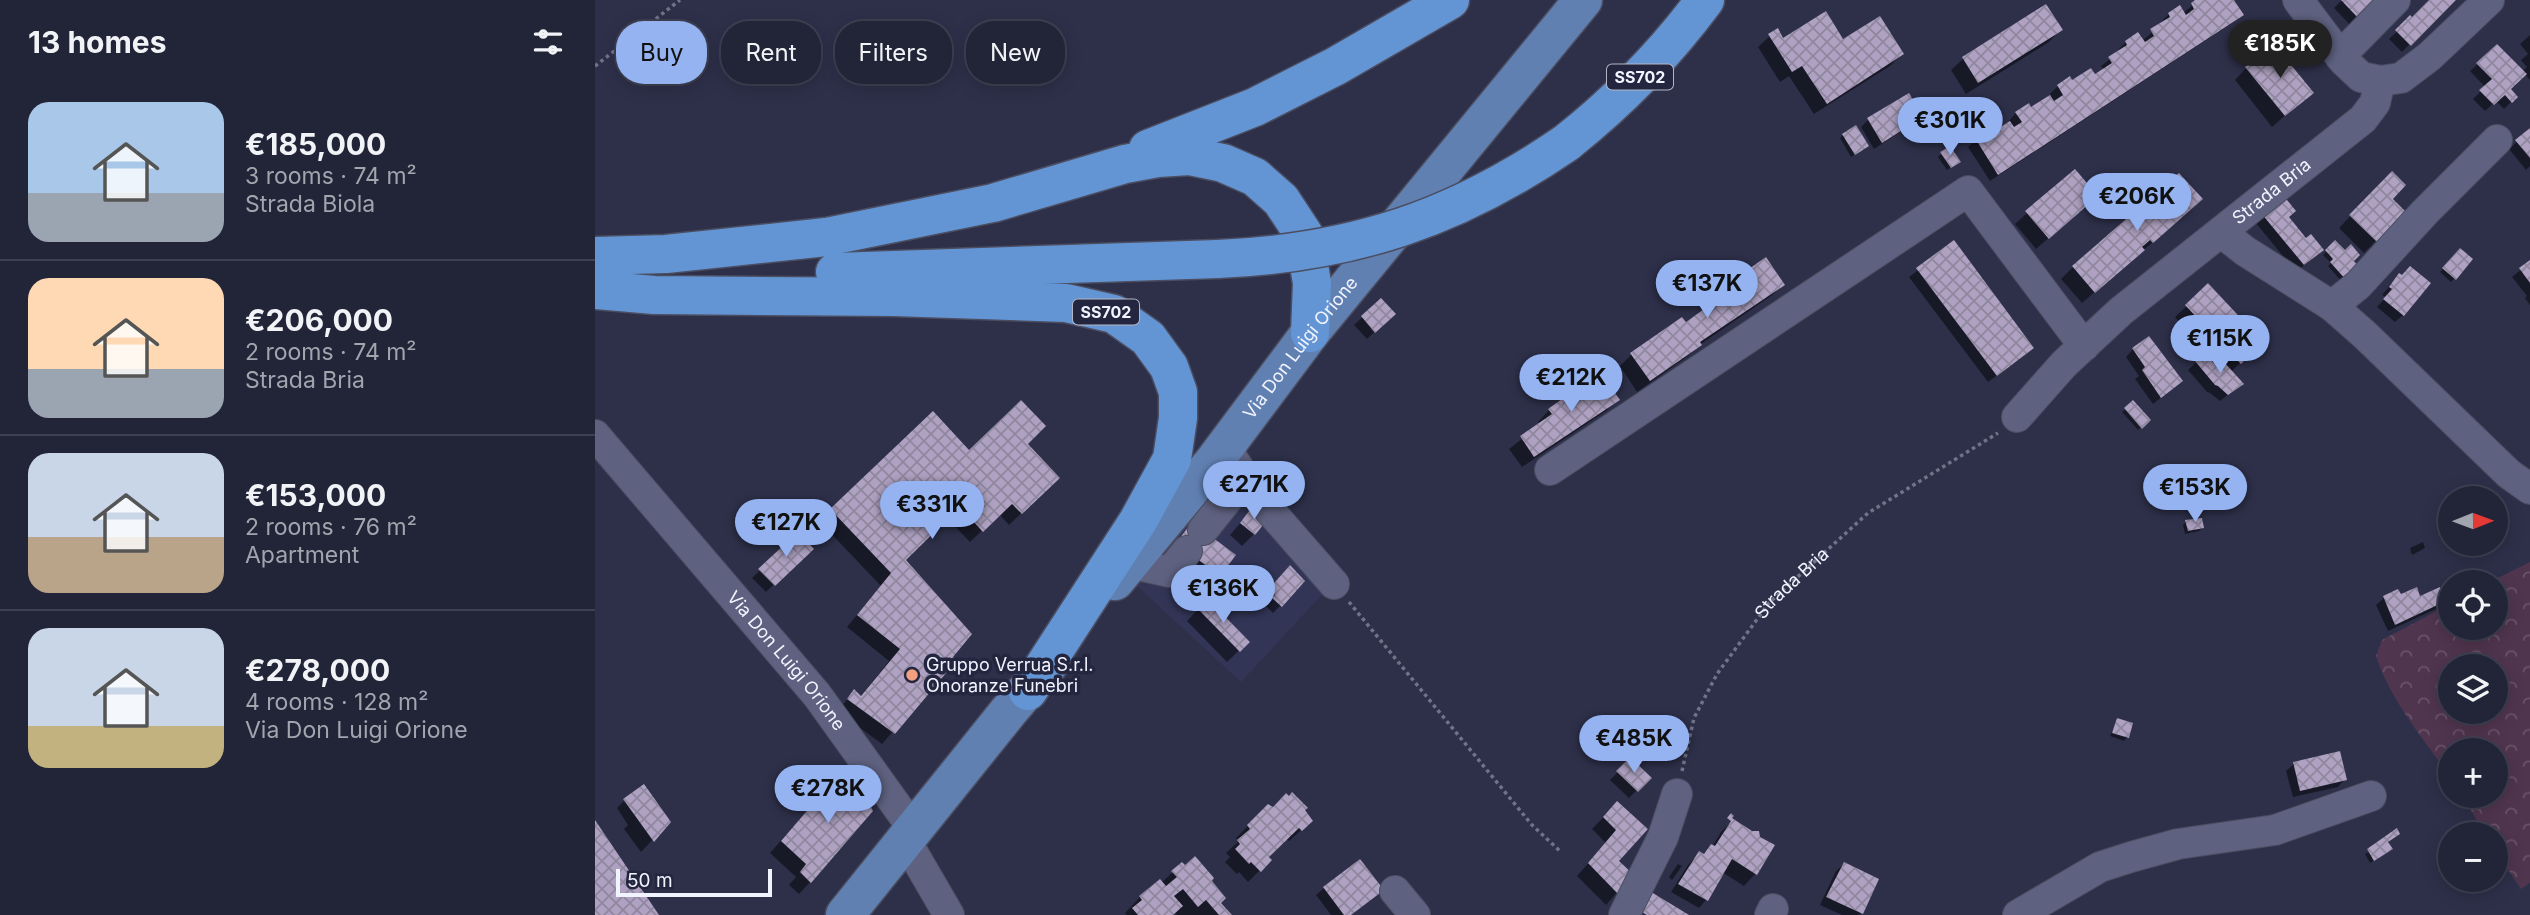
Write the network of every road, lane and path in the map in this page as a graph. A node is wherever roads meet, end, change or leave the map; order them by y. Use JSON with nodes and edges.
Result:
{"nodes":[{"id":1,"x":680,"y":0,"type":"edge"},
{"id":2,"x":1450,"y":0,"type":"edge"},
{"id":3,"x":1583,"y":0,"type":"edge"},
{"id":4,"x":1705,"y":0,"type":"edge"},
{"id":5,"x":2298,"y":0,"type":"edge"},
{"id":6,"x":2395,"y":0,"type":"edge"},
{"id":7,"x":2489,"y":0,"type":"edge"},
{"id":8,"x":2340,"y":56,"type":"junction"},
{"id":9,"x":595,"y":66,"type":"edge"},
{"id":10,"x":2380,"y":81,"type":"junction"},
{"id":11,"x":2497,"y":140,"type":"dead end"},
{"id":12,"x":1068,"y":180,"type":"junction"},
{"id":13,"x":2221,"y":232,"type":"junction"},
{"id":14,"x":595,"y":256,"type":"edge"},
{"id":15,"x":658,"y":277,"type":"junction"},
{"id":16,"x":595,"y":288,"type":"edge"},
{"id":17,"x":2332,"y":306,"type":"junction"},
{"id":18,"x":1310,"y":333,"type":"junction"},
{"id":19,"x":2084,"y":346,"type":"junction"},
{"id":20,"x":2017,"y":417,"type":"joint"},
{"id":21,"x":595,"y":435,"type":"edge"},
{"id":22,"x":1220,"y":453,"type":"junction"},
{"id":23,"x":1550,"y":470,"type":"dead end"},
{"id":24,"x":2530,"y":489,"type":"edge"},
{"id":25,"x":1129,"y":563,"type":"junction"},
{"id":26,"x":1334,"y":584,"type":"joint"},
{"id":27,"x":1028,"y":691,"type":"junction"},
{"id":28,"x":1677,"y":794,"type":"joint"},
{"id":29,"x":2371,"y":796,"type":"dead end"},
{"id":30,"x":910,"y":835,"type":"junction"},
{"id":31,"x":1561,"y":852,"type":"dead end"},
{"id":32,"x":1395,"y":891,"type":"dead end"},
{"id":33,"x":845,"y":915,"type":"edge"},
{"id":34,"x":949,"y":915,"type":"edge"},
{"id":35,"x":1415,"y":915,"type":"edge"},
{"id":36,"x":1624,"y":915,"type":"edge"},
{"id":37,"x":2018,"y":915,"type":"edge"}],
"edges":[{"from":1,"to":9,"type":"path"},
{"from":2,"to":12,"type":"highway","number":"SS702"},
{"from":3,"to":18,"type":"main road","name":"Via Don Luigi Orione"},
{"from":4,"to":15,"type":"highway","number":"SS702","bridge":true},
{"from":5,"to":8,"type":"street"},
{"from":6,"to":8,"type":"street"},
{"from":7,"to":10,"type":"street"},
{"from":8,"to":10,"type":"street"},
{"from":10,"to":13,"type":"street","name":"Strada Bria"},
{"from":11,"to":17,"type":"street"},
{"from":12,"to":15,"type":"highway","number":"SS702"},
{"from":12,"to":18,"type":"highway","number":"SS702"},
{"from":13,"to":17,"type":"street"},
{"from":13,"to":19,"type":"street","name":"Strada Bria"},
{"from":14,"to":15,"type":"highway","number":"SS702"},
{"from":15,"to":16,"type":"highway","number":"SS702"},
{"from":15,"to":27,"type":"highway","number":"SS702"},
{"from":17,"to":24,"type":"street"},
{"from":18,"to":22,"type":"main road","name":"Via Don Luigi Orione"},
{"from":19,"to":20,"type":"street","name":"Strada Bria"},
{"from":19,"to":23,"type":"street"},
{"from":20,"to":28,"type":"path","name":"Strada Bria"},
{"from":21,"to":30,"type":"street","name":"Via Don Luigi Orione"},
{"from":22,"to":25,"type":"main road","name":"Via Don Luigi Orione"},
{"from":22,"to":25,"type":"street"},
{"from":22,"to":26,"type":"street"},
{"from":25,"to":27,"type":"main road","name":"Via Don Luigi Orione"},
{"from":26,"to":31,"type":"path"},
{"from":27,"to":30,"type":"main road","name":"Via Don Luigi Orione"},
{"from":28,"to":36,"type":"street"},
{"from":29,"to":37,"type":"street"},
{"from":30,"to":33,"type":"main road","name":"Via Don Luigi Orione"},
{"from":30,"to":34,"type":"street"},
{"from":32,"to":35,"type":"street"}]}
